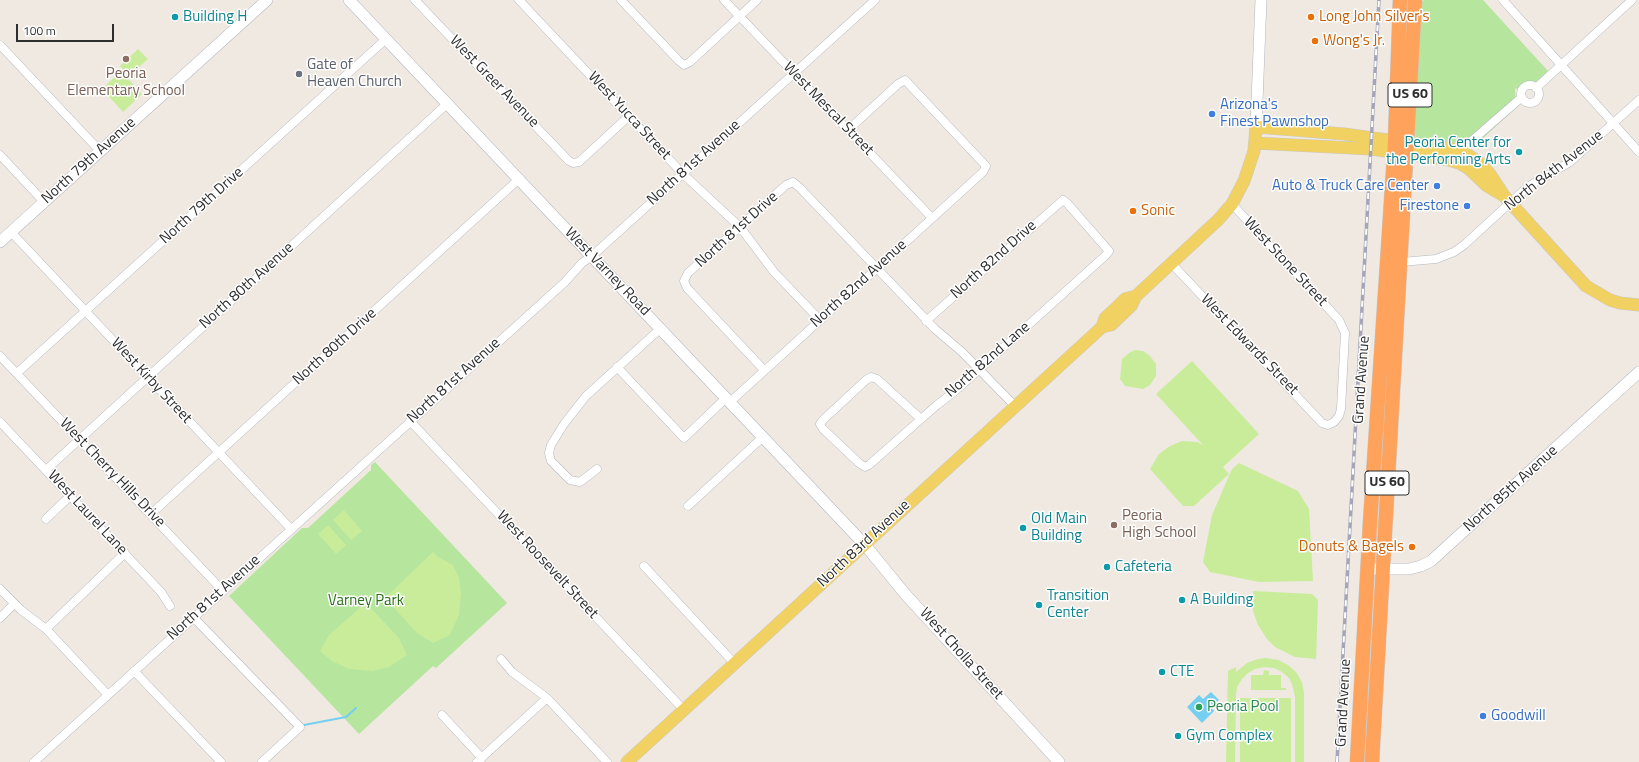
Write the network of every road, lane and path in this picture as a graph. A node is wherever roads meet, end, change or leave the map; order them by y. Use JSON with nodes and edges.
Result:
{"nodes":[{"id":1,"x":267,"y":0,"type":"edge"},
{"id":2,"x":349,"y":0,"type":"edge"},
{"id":3,"x":415,"y":0,"type":"edge"},
{"id":4,"x":519,"y":0,"type":"edge"},
{"id":5,"x":621,"y":0,"type":"edge"},
{"id":6,"x":724,"y":0,"type":"edge"},
{"id":7,"x":757,"y":0,"type":"edge"},
{"id":8,"x":875,"y":0,"type":"edge"},
{"id":9,"x":1261,"y":0,"type":"edge"},
{"id":10,"x":1400,"y":0,"type":"edge"},
{"id":11,"x":1415,"y":0,"type":"edge"},
{"id":12,"x":1502,"y":0,"type":"edge"},
{"id":13,"x":1632,"y":0,"type":"edge"},
{"id":14,"x":739,"y":16,"type":"junction"},
{"id":15,"x":386,"y":39,"type":"junction"},
{"id":16,"x":0,"y":45,"type":"edge"},
{"id":17,"x":1561,"y":65,"type":"junction"},
{"id":18,"x":794,"y":73,"type":"junction"},
{"id":19,"x":1536,"y":88,"type":"junction"},
{"id":20,"x":1522,"y":97,"type":"junction"},
{"id":21,"x":1639,"y":100,"type":"edge"},
{"id":22,"x":448,"y":103,"type":"junction"},
{"id":23,"x":629,"y":116,"type":"junction"},
{"id":24,"x":1613,"y":123,"type":"junction"},
{"id":25,"x":848,"y":130,"type":"junction"},
{"id":26,"x":1256,"y":135,"type":"junction"},
{"id":27,"x":1401,"y":148,"type":"junction"},
{"id":28,"x":100,"y":151,"type":"junction"},
{"id":29,"x":1639,"y":152,"type":"edge"},
{"id":30,"x":1465,"y":153,"type":"junction"},
{"id":31,"x":0,"y":155,"type":"edge"},
{"id":32,"x":683,"y":174,"type":"junction"},
{"id":33,"x":519,"y":179,"type":"junction"},
{"id":34,"x":1508,"y":200,"type":"junction"},
{"id":35,"x":44,"y":202,"type":"junction"},
{"id":36,"x":1232,"y":204,"type":"junction"},
{"id":37,"x":932,"y":218,"type":"junction"},
{"id":38,"x":740,"y":226,"type":"junction"},
{"id":39,"x":11,"y":232,"type":"junction"},
{"id":40,"x":0,"y":242,"type":"edge"},
{"id":41,"x":1109,"y":251,"type":"joint"},
{"id":42,"x":592,"y":256,"type":"junction"},
{"id":43,"x":1401,"y":262,"type":"junction"},
{"id":44,"x":1171,"y":263,"type":"junction"},
{"id":45,"x":876,"y":269,"type":"junction"},
{"id":46,"x":1639,"y":305,"type":"edge"},
{"id":47,"x":86,"y":311,"type":"junction"},
{"id":48,"x":820,"y":320,"type":"junction"},
{"id":49,"x":926,"y":321,"type":"junction"},
{"id":50,"x":661,"y":328,"type":"junction"},
{"id":51,"x":1381,"y":351,"type":"junction"},
{"id":52,"x":1396,"y":352,"type":"junction"},
{"id":53,"x":0,"y":356,"type":"edge"},
{"id":54,"x":618,"y":367,"type":"junction"},
{"id":55,"x":980,"y":369,"type":"junction"},
{"id":56,"x":764,"y":370,"type":"junction"},
{"id":57,"x":1639,"y":372,"type":"edge"},
{"id":58,"x":17,"y":373,"type":"junction"},
{"id":59,"x":148,"y":377,"type":"junction"},
{"id":60,"x":728,"y":400,"type":"junction"},
{"id":61,"x":1015,"y":406,"type":"junction"},
{"id":62,"x":921,"y":419,"type":"junction"},
{"id":63,"x":410,"y":421,"type":"junction"},
{"id":64,"x":0,"y":422,"type":"edge"},
{"id":65,"x":1328,"y":425,"type":"joint"},
{"id":66,"x":763,"y":437,"type":"junction"},
{"id":67,"x":79,"y":439,"type":"junction"},
{"id":68,"x":219,"y":452,"type":"junction"},
{"id":69,"x":597,"y":469,"type":"dead end"},
{"id":70,"x":46,"y":470,"type":"junction"},
{"id":71,"x":70,"y":496,"type":"junction"},
{"id":72,"x":688,"y":506,"type":"dead end"},
{"id":73,"x":151,"y":514,"type":"junction"},
{"id":74,"x":46,"y":519,"type":"dead end"},
{"id":75,"x":291,"y":529,"type":"junction"},
{"id":76,"x":865,"y":545,"type":"junction"},
{"id":77,"x":125,"y":553,"type":"junction"},
{"id":78,"x":644,"y":566,"type":"dead end"},
{"id":79,"x":1368,"y":569,"type":"junction"},
{"id":80,"x":1382,"y":570,"type":"junction"},
{"id":81,"x":0,"y":589,"type":"edge"},
{"id":82,"x":223,"y":590,"type":"junction"},
{"id":83,"x":14,"y":604,"type":"junction"},
{"id":84,"x":170,"y":606,"type":"dead end"},
{"id":85,"x":193,"y":617,"type":"junction"},
{"id":86,"x":0,"y":618,"type":"edge"},
{"id":87,"x":46,"y":629,"type":"junction"},
{"id":88,"x":501,"y":659,"type":"dead end"},
{"id":89,"x":735,"y":664,"type":"junction"},
{"id":90,"x":134,"y":671,"type":"junction"},
{"id":91,"x":108,"y":695,"type":"junction"},
{"id":92,"x":548,"y":698,"type":"junction"},
{"id":93,"x":684,"y":710,"type":"junction"},
{"id":94,"x":1360,"y":710,"type":"junction"},
{"id":95,"x":1375,"y":712,"type":"junction"},
{"id":96,"x":442,"y":715,"type":"dead end"},
{"id":97,"x":480,"y":760,"type":"edge"},
{"id":98,"x":34,"y":762,"type":"edge"},
{"id":99,"x":221,"y":762,"type":"edge"},
{"id":100,"x":262,"y":762,"type":"edge"},
{"id":101,"x":607,"y":762,"type":"edge"},
{"id":102,"x":627,"y":762,"type":"edge"},
{"id":103,"x":1059,"y":762,"type":"edge"},
{"id":104,"x":1357,"y":762,"type":"edge"},
{"id":105,"x":1372,"y":762,"type":"edge"}],
"edges":[{"from":1,"to":28,"type":"street","name":"North 79th Avenue"},
{"from":2,"to":15,"type":"street","name":"West Varney Road"},
{"from":3,"to":23,"type":"street","name":"West Greer Avenue"},
{"from":4,"to":23,"type":"street","name":"West Yucca Street"},
{"from":5,"to":14,"type":"street"},
{"from":6,"to":14,"type":"street","name":"West Mescal Street"},
{"from":7,"to":14,"type":"street"},
{"from":8,"to":18,"type":"street","name":"North 81st Avenue"},
{"from":9,"to":26,"type":"street"},
{"from":10,"to":27,"type":"highway","name":"Grand Avenue","number":"US 60"},
{"from":11,"to":27,"type":"highway","name":"Grand Avenue","number":"US 60"},
{"from":12,"to":17,"type":"street"},
{"from":13,"to":17,"type":"street"},
{"from":14,"to":18,"type":"street","name":"West Mescal Street"},
{"from":15,"to":22,"type":"street","name":"West Varney Road"},
{"from":15,"to":47,"type":"street","name":"North 79th Drive"},
{"from":16,"to":28,"type":"street"},
{"from":17,"to":19,"type":"street"},
{"from":17,"to":24,"type":"street"},
{"from":18,"to":25,"type":"street","name":"West Mescal Street"},
{"from":18,"to":32,"type":"street","name":"North 81st Avenue"},
{"from":19,"to":20,"type":"street"},
{"from":19,"to":20,"type":"street"},
{"from":20,"to":30,"type":"street"},
{"from":21,"to":24,"type":"street","name":"North 84th Avenue"},
{"from":22,"to":33,"type":"street","name":"West Varney Road"},
{"from":22,"to":59,"type":"street","name":"North 80th Avenue"},
{"from":23,"to":32,"type":"street","name":"West Yucca Street"},
{"from":24,"to":29,"type":"street"},
{"from":24,"to":34,"type":"street","name":"North 84th Avenue"},
{"from":25,"to":37,"type":"street","name":"West Mescal Street"},
{"from":25,"to":37,"type":"street","name":"North 82nd Avenue"},
{"from":26,"to":27,"type":"main road"},
{"from":26,"to":36,"type":"main road","name":"North 83rd Avenue"},
{"from":27,"to":30,"type":"main road"},
{"from":27,"to":34,"type":"main road"},
{"from":27,"to":43,"type":"highway","name":"Grand Avenue","number":"US 60"},
{"from":27,"to":51,"type":"highway","name":"Grand Avenue","number":"US 60"},
{"from":28,"to":35,"type":"street","name":"North 79th Avenue"},
{"from":30,"to":34,"type":"main road"},
{"from":31,"to":35,"type":"street"},
{"from":32,"to":38,"type":"street","name":"West Yucca Street"},
{"from":32,"to":42,"type":"street","name":"North 81st Avenue"},
{"from":33,"to":42,"type":"street","name":"West Varney Road"},
{"from":33,"to":68,"type":"street","name":"North 80th Drive"},
{"from":34,"to":43,"type":"street","name":"North 84th Avenue"},
{"from":34,"to":46,"type":"main road"},
{"from":35,"to":39,"type":"street","name":"North 79th Avenue"},
{"from":36,"to":44,"type":"main road","name":"North 83rd Avenue"},
{"from":36,"to":65,"type":"street","name":"West Stone Street"},
{"from":37,"to":45,"type":"street","name":"North 82nd Avenue"},
{"from":38,"to":45,"type":"street","name":"North 81st Drive"},
{"from":38,"to":48,"type":"street","name":"West Yucca Street"},
{"from":38,"to":56,"type":"street","name":"North 81st Drive"},
{"from":39,"to":40,"type":"street","name":"North 79th Avenue"},
{"from":39,"to":47,"type":"street","name":"West Kirby Street"},
{"from":41,"to":49,"type":"street","name":"North 82nd Drive"},
{"from":41,"to":55,"type":"street","name":"North 82nd Lane"},
{"from":42,"to":50,"type":"street","name":"West Varney Road"},
{"from":42,"to":63,"type":"street","name":"North 81st Avenue"},
{"from":43,"to":52,"type":"highway","name":"Grand Avenue","number":"US 60"},
{"from":44,"to":61,"type":"main road","name":"North 83rd Avenue"},
{"from":44,"to":65,"type":"street","name":"West Edwards Street"},
{"from":45,"to":48,"type":"street","name":"North 82nd Avenue"},
{"from":45,"to":49,"type":"street"},
{"from":47,"to":58,"type":"street","name":"North 79th Drive"},
{"from":47,"to":59,"type":"street","name":"West Kirby Street"},
{"from":48,"to":56,"type":"street","name":"North 82nd Avenue"},
{"from":49,"to":55,"type":"street"},
{"from":50,"to":54,"type":"street"},
{"from":50,"to":60,"type":"street","name":"West Varney Road"},
{"from":51,"to":52,"type":"highway"},
{"from":51,"to":79,"type":"highway","name":"Grand Avenue","number":"US 60"},
{"from":52,"to":80,"type":"highway","name":"Grand Avenue","number":"US 60"},
{"from":53,"to":58,"type":"street","name":"West Cherry Hills Drive"},
{"from":54,"to":60,"type":"street","name":"North 82nd Avenue"},
{"from":54,"to":69,"type":"street"},
{"from":55,"to":61,"type":"street"},
{"from":55,"to":62,"type":"street","name":"North 82nd Lane"},
{"from":56,"to":60,"type":"street","name":"North 82nd Avenue"},
{"from":57,"to":80,"type":"street","name":"North 85th Avenue"},
{"from":58,"to":67,"type":"street","name":"West Cherry Hills Drive"},
{"from":59,"to":67,"type":"street","name":"North 80th Avenue"},
{"from":59,"to":68,"type":"street","name":"West Kirby Street"},
{"from":60,"to":66,"type":"street","name":"West Varney Road"},
{"from":61,"to":76,"type":"main road","name":"North 83rd Avenue"},
{"from":62,"to":62,"type":"street","name":"North 82nd Lane"},
{"from":63,"to":75,"type":"street","name":"North 81st Avenue"},
{"from":63,"to":93,"type":"street","name":"West Roosevelt Street"},
{"from":64,"to":70,"type":"street","name":"West Laurel Lane"},
{"from":66,"to":72,"type":"street"},
{"from":66,"to":76,"type":"street","name":"West Varney Road"},
{"from":67,"to":70,"type":"street","name":"North 80th Avenue"},
{"from":67,"to":73,"type":"street","name":"West Cherry Hills Drive"},
{"from":68,"to":73,"type":"street","name":"North 80th Drive"},
{"from":68,"to":75,"type":"street","name":"West Kirby Street"},
{"from":70,"to":71,"type":"street","name":"West Laurel Lane"},
{"from":71,"to":74,"type":"street"},
{"from":71,"to":77,"type":"street","name":"West Laurel Lane"},
{"from":73,"to":82,"type":"street","name":"West Cherry Hills Drive"},
{"from":75,"to":82,"type":"street","name":"North 81st Avenue"},
{"from":76,"to":89,"type":"main road","name":"North 83rd Avenue"},
{"from":76,"to":103,"type":"street","name":"West Cholla Street"},
{"from":77,"to":84,"type":"street","name":"West Laurel Lane"},
{"from":77,"to":87,"type":"street"},
{"from":78,"to":89,"type":"street"},
{"from":79,"to":80,"type":"street","name":"North 85th Avenue"},
{"from":79,"to":94,"type":"highway","name":"Grand Avenue","number":"US 60"},
{"from":80,"to":95,"type":"highway","name":"Grand Avenue","number":"US 60"},
{"from":81,"to":83,"type":"street"},
{"from":82,"to":85,"type":"street","name":"North 81st Avenue"},
{"from":83,"to":86,"type":"street"},
{"from":83,"to":87,"type":"street"},
{"from":85,"to":90,"type":"street","name":"North 81st Avenue"},
{"from":85,"to":100,"type":"street"},
{"from":87,"to":91,"type":"street"},
{"from":88,"to":92,"type":"street"},
{"from":89,"to":93,"type":"main road","name":"North 83rd Avenue"},
{"from":90,"to":91,"type":"street","name":"North 81st Avenue"},
{"from":90,"to":99,"type":"street"},
{"from":91,"to":98,"type":"street","name":"North 81st Avenue"},
{"from":92,"to":97,"type":"street"},
{"from":92,"to":101,"type":"street"},
{"from":93,"to":102,"type":"main road","name":"North 83rd Avenue"},
{"from":94,"to":95,"type":"highway"},
{"from":94,"to":104,"type":"highway","name":"Grand Avenue","number":"US 60"},
{"from":95,"to":105,"type":"highway","name":"Grand Avenue","number":"US 60"},
{"from":96,"to":97,"type":"street"}]}
